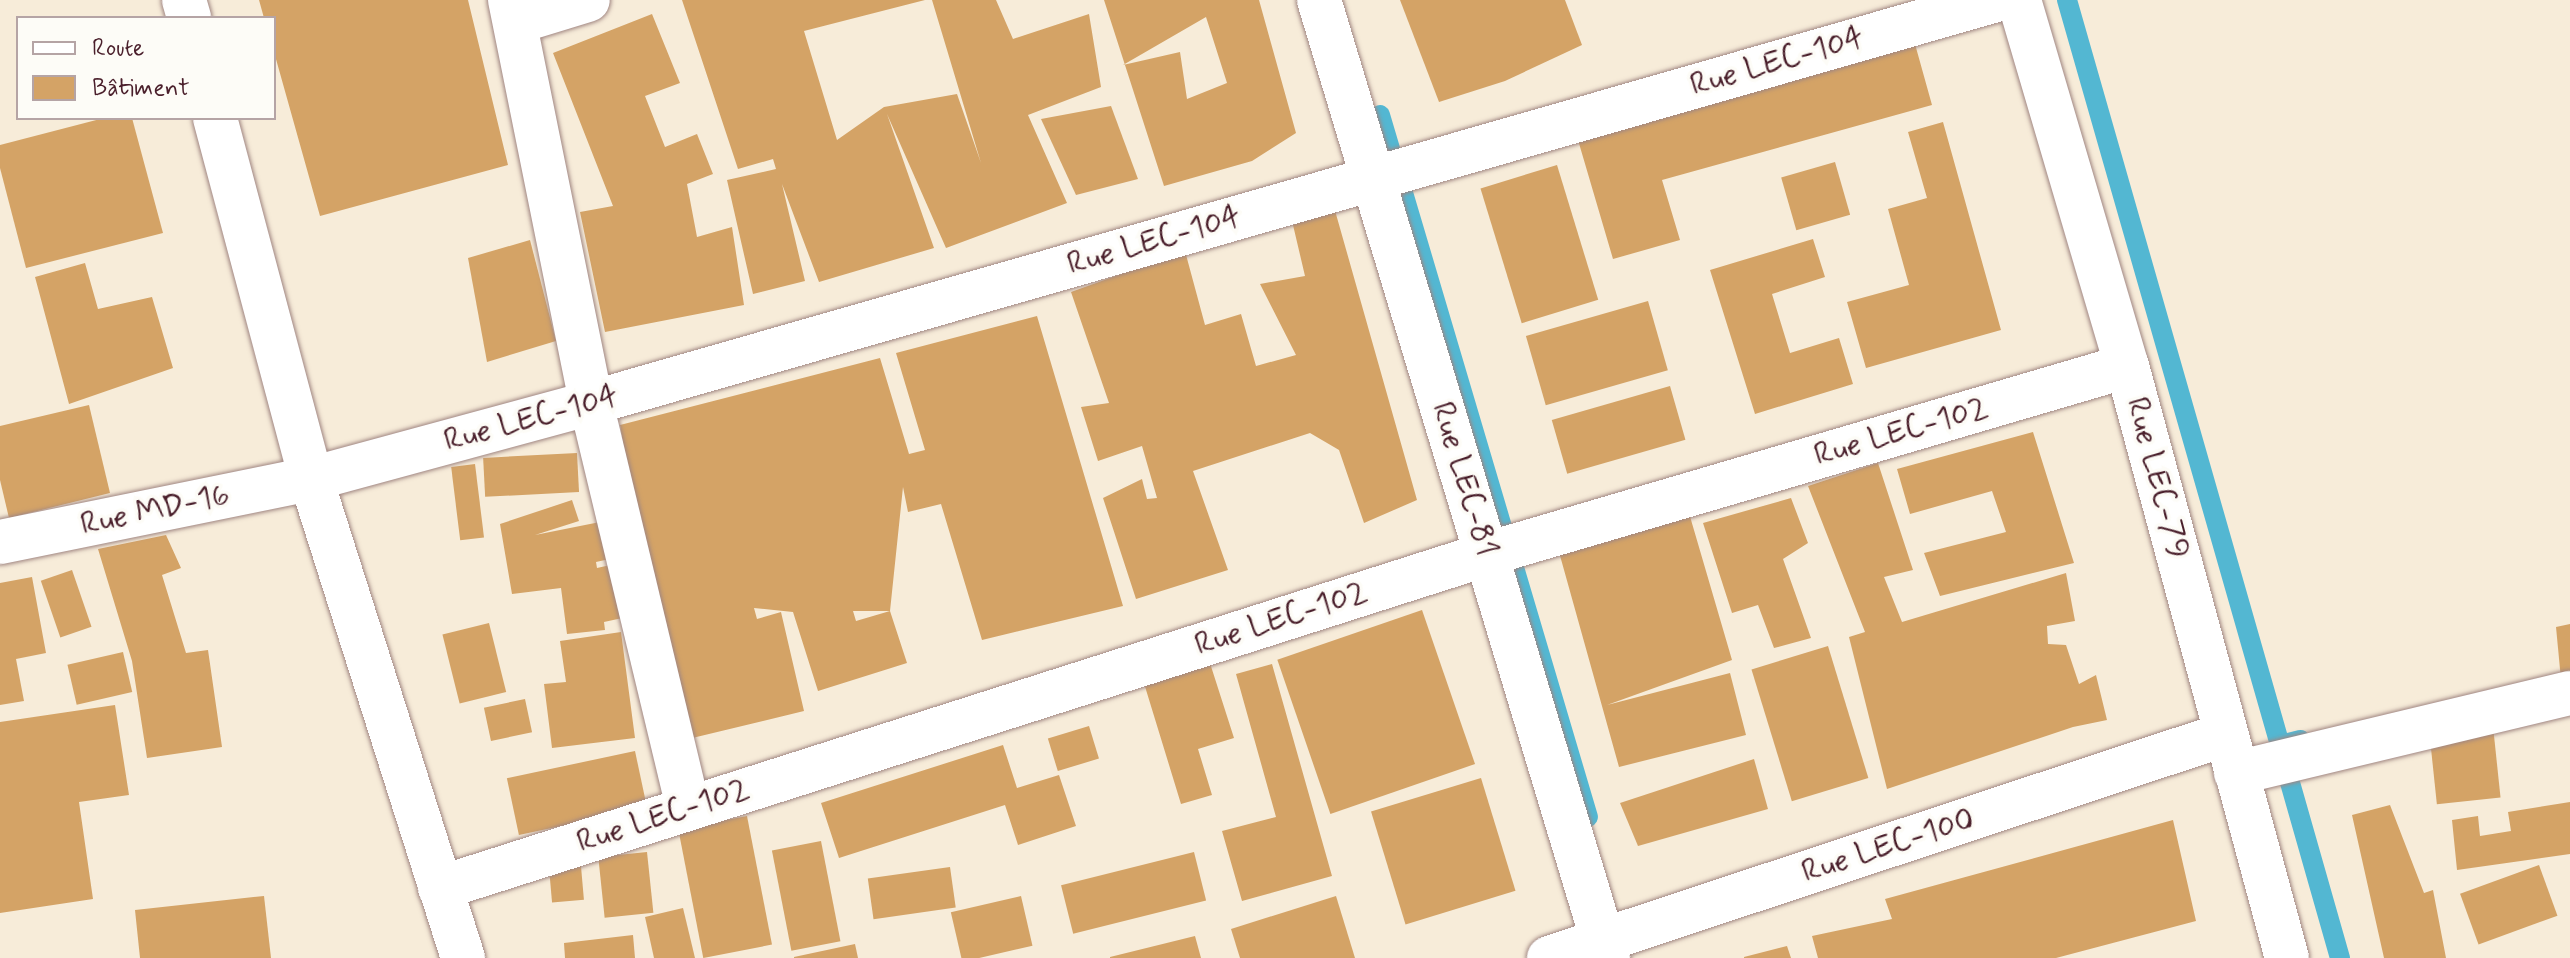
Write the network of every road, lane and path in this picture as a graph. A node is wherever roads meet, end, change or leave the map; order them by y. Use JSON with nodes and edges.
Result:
{"nodes":[{"id":1,"x":588,"y":0,"type":"edge"},
{"id":2,"x":1319,"y":0,"type":"edge"},
{"id":3,"x":1996,"y":0,"type":"edge"},
{"id":4,"x":2019,"y":0,"type":"edge"},
{"id":5,"x":513,"y":11,"type":"edge"},
{"id":6,"x":216,"y":120,"type":"edge"},
{"id":7,"x":1372,"y":178,"type":"junction"},
{"id":8,"x":2127,"y":366,"type":"junction"},
{"id":9,"x":591,"y":403,"type":"junction"},
{"id":10,"x":311,"y":479,"type":"junction"},
{"id":11,"x":0,"y":542,"type":"edge"},
{"id":12,"x":1487,"y":554,"type":"junction"},
{"id":13,"x":2570,"y":693,"type":"edge"},
{"id":14,"x":2231,"y":753,"type":"junction"},
{"id":15,"x":688,"y":808,"type":"junction"},
{"id":16,"x":440,"y":888,"type":"junction"},
{"id":17,"x":1606,"y":949,"type":"edge"},
{"id":18,"x":463,"y":958,"type":"edge"},
{"id":19,"x":1549,"y":958,"type":"edge"},
{"id":20,"x":2287,"y":958,"type":"edge"}],
"edges":[{"from":1,"to":5,"type":"street"},
{"from":2,"to":7,"type":"street","name":"Rue LEC-81"},
{"from":3,"to":7,"type":"street","name":"Rue LEC-104"},
{"from":4,"to":8,"type":"street","name":"Rue LEC-79"},
{"from":5,"to":9,"type":"street"},
{"from":6,"to":10,"type":"street"},
{"from":7,"to":9,"type":"street","name":"Rue LEC-104"},
{"from":7,"to":12,"type":"street","name":"Rue LEC-81"},
{"from":8,"to":12,"type":"street","name":"Rue LEC-102"},
{"from":8,"to":14,"type":"street","name":"Rue LEC-79"},
{"from":9,"to":10,"type":"street","name":"Rue LEC-104"},
{"from":9,"to":15,"type":"street"},
{"from":10,"to":11,"type":"street","name":"Rue MD-16"},
{"from":10,"to":16,"type":"street"},
{"from":12,"to":15,"type":"street","name":"Rue LEC-102"},
{"from":12,"to":17,"type":"street","name":"Rue LEC-81"},
{"from":13,"to":14,"type":"street","name":"Rue LEC-100"},
{"from":14,"to":17,"type":"street","name":"Rue LEC-100"},
{"from":14,"to":20,"type":"street","name":"Rue LEC-79"},
{"from":15,"to":16,"type":"street","name":"Rue LEC-102"},
{"from":16,"to":18,"type":"street"},
{"from":17,"to":19,"type":"street","name":"Rue LEC-100"}]}
